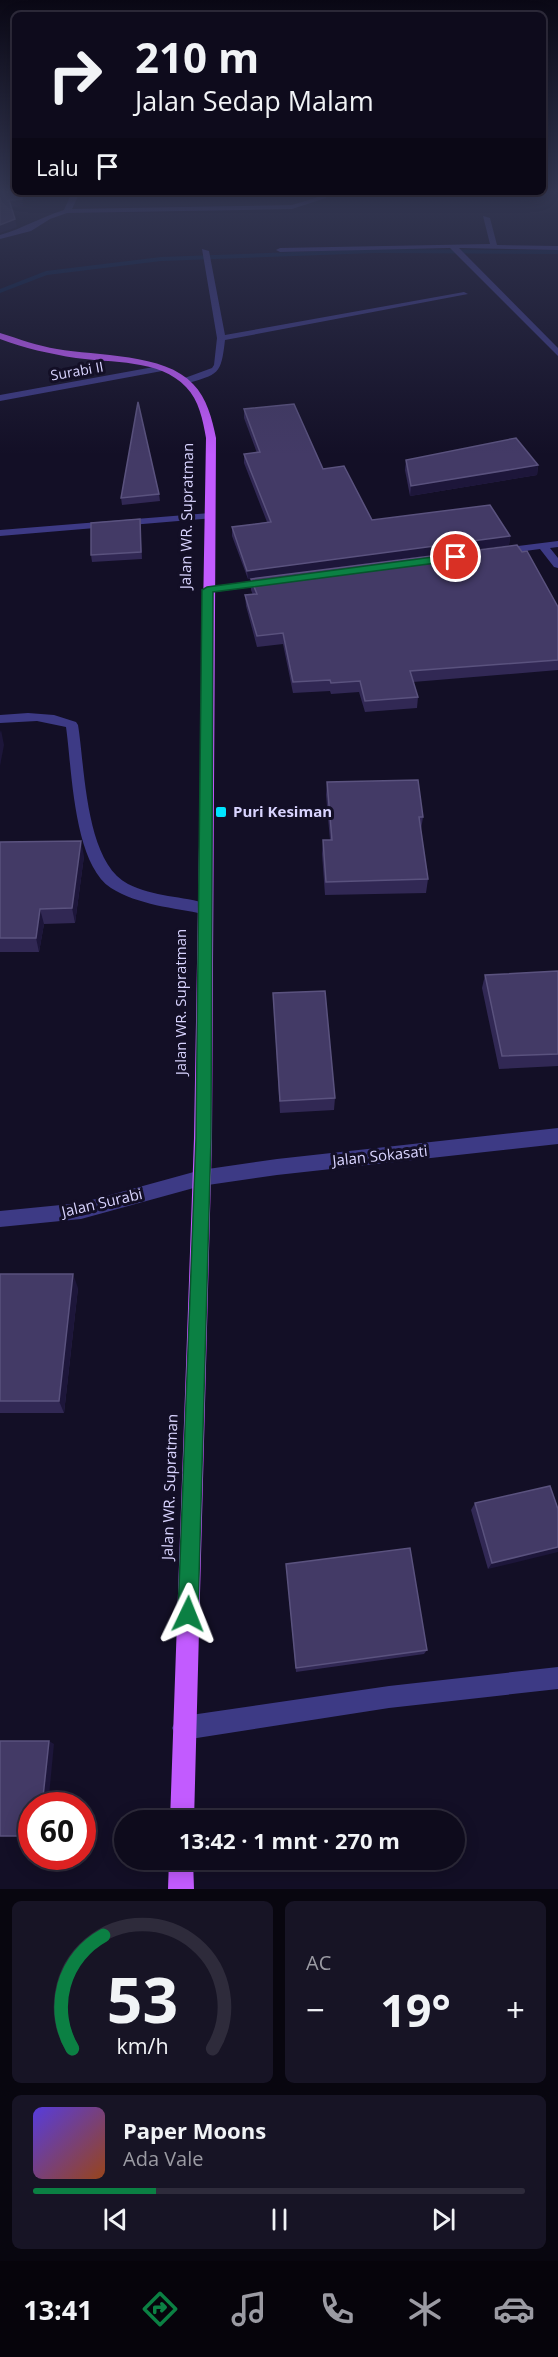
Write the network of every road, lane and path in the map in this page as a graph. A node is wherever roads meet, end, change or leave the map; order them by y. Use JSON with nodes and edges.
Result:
{"nodes":[{"id":1,"x":210,"y":279,"type":"edge"},
{"id":2,"x":486,"y":279,"type":"edge"},
{"id":3,"x":464,"y":294,"type":"dead end"},
{"id":4,"x":0,"y":336,"type":"edge"},
{"id":5,"x":221,"y":338,"type":"junction"},
{"id":6,"x":558,"y":353,"type":"edge"},
{"id":7,"x":159,"y":369,"type":"junction"},
{"id":8,"x":185,"y":381,"type":"junction"},
{"id":9,"x":0,"y":398,"type":"edge"},
{"id":10,"x":210,"y":516,"type":"junction"},
{"id":11,"x":0,"y":533,"type":"edge"},
{"id":12,"x":558,"y":543,"type":"edge"},
{"id":13,"x":543,"y":546,"type":"junction"},
{"id":14,"x":484,"y":554,"type":"edge"},
{"id":15,"x":558,"y":565,"type":"edge"},
{"id":16,"x":276,"y":581,"type":"edge"},
{"id":17,"x":207,"y":590,"type":"junction"},
{"id":18,"x":0,"y":719,"type":"edge"},
{"id":19,"x":204,"y":908,"type":"junction"},
{"id":20,"x":558,"y":1136,"type":"edge"},
{"id":21,"x":201,"y":1178,"type":"junction"},
{"id":22,"x":0,"y":1219,"type":"edge"},
{"id":23,"x":558,"y":1678,"type":"edge"},
{"id":24,"x":184,"y":1728,"type":"junction"},
{"id":25,"x":182,"y":1810,"type":"edge"},
{"id":26,"x":181,"y":1870,"type":"edge"},
{"id":27,"x":181,"y":1889,"type":"edge"}],
"edges":[{"from":1,"to":5,"type":"street"},
{"from":2,"to":6,"type":"street"},
{"from":3,"to":5,"type":"street"},
{"from":4,"to":7,"type":"main road"},
{"from":5,"to":8,"type":"street"},
{"from":7,"to":8,"type":"main road"},
{"from":7,"to":9,"type":"street","name":"Surabi II"},
{"from":8,"to":10,"type":"main road","name":"Jalan WR. Supratman"},
{"from":10,"to":11,"type":"street"},
{"from":10,"to":17,"type":"main road","name":"Jalan WR. Supratman"},
{"from":12,"to":13,"type":"street"},
{"from":13,"to":14,"type":"street"},
{"from":13,"to":15,"type":"street"},
{"from":16,"to":17,"type":"street"},
{"from":17,"to":19,"type":"main road","name":"Jalan WR. Supratman"},
{"from":18,"to":19,"type":"street"},
{"from":19,"to":21,"type":"main road","name":"Jalan WR. Supratman"},
{"from":20,"to":21,"type":"street","name":"Jalan Sokasati"},
{"from":21,"to":22,"type":"street","name":"Jalan Surabi"},
{"from":21,"to":24,"type":"main road","name":"Jalan WR. Supratman"},
{"from":23,"to":24,"type":"street"},
{"from":24,"to":25,"type":"main road","name":"Jalan WR. Supratman"},
{"from":26,"to":27,"type":"main road"}]}
